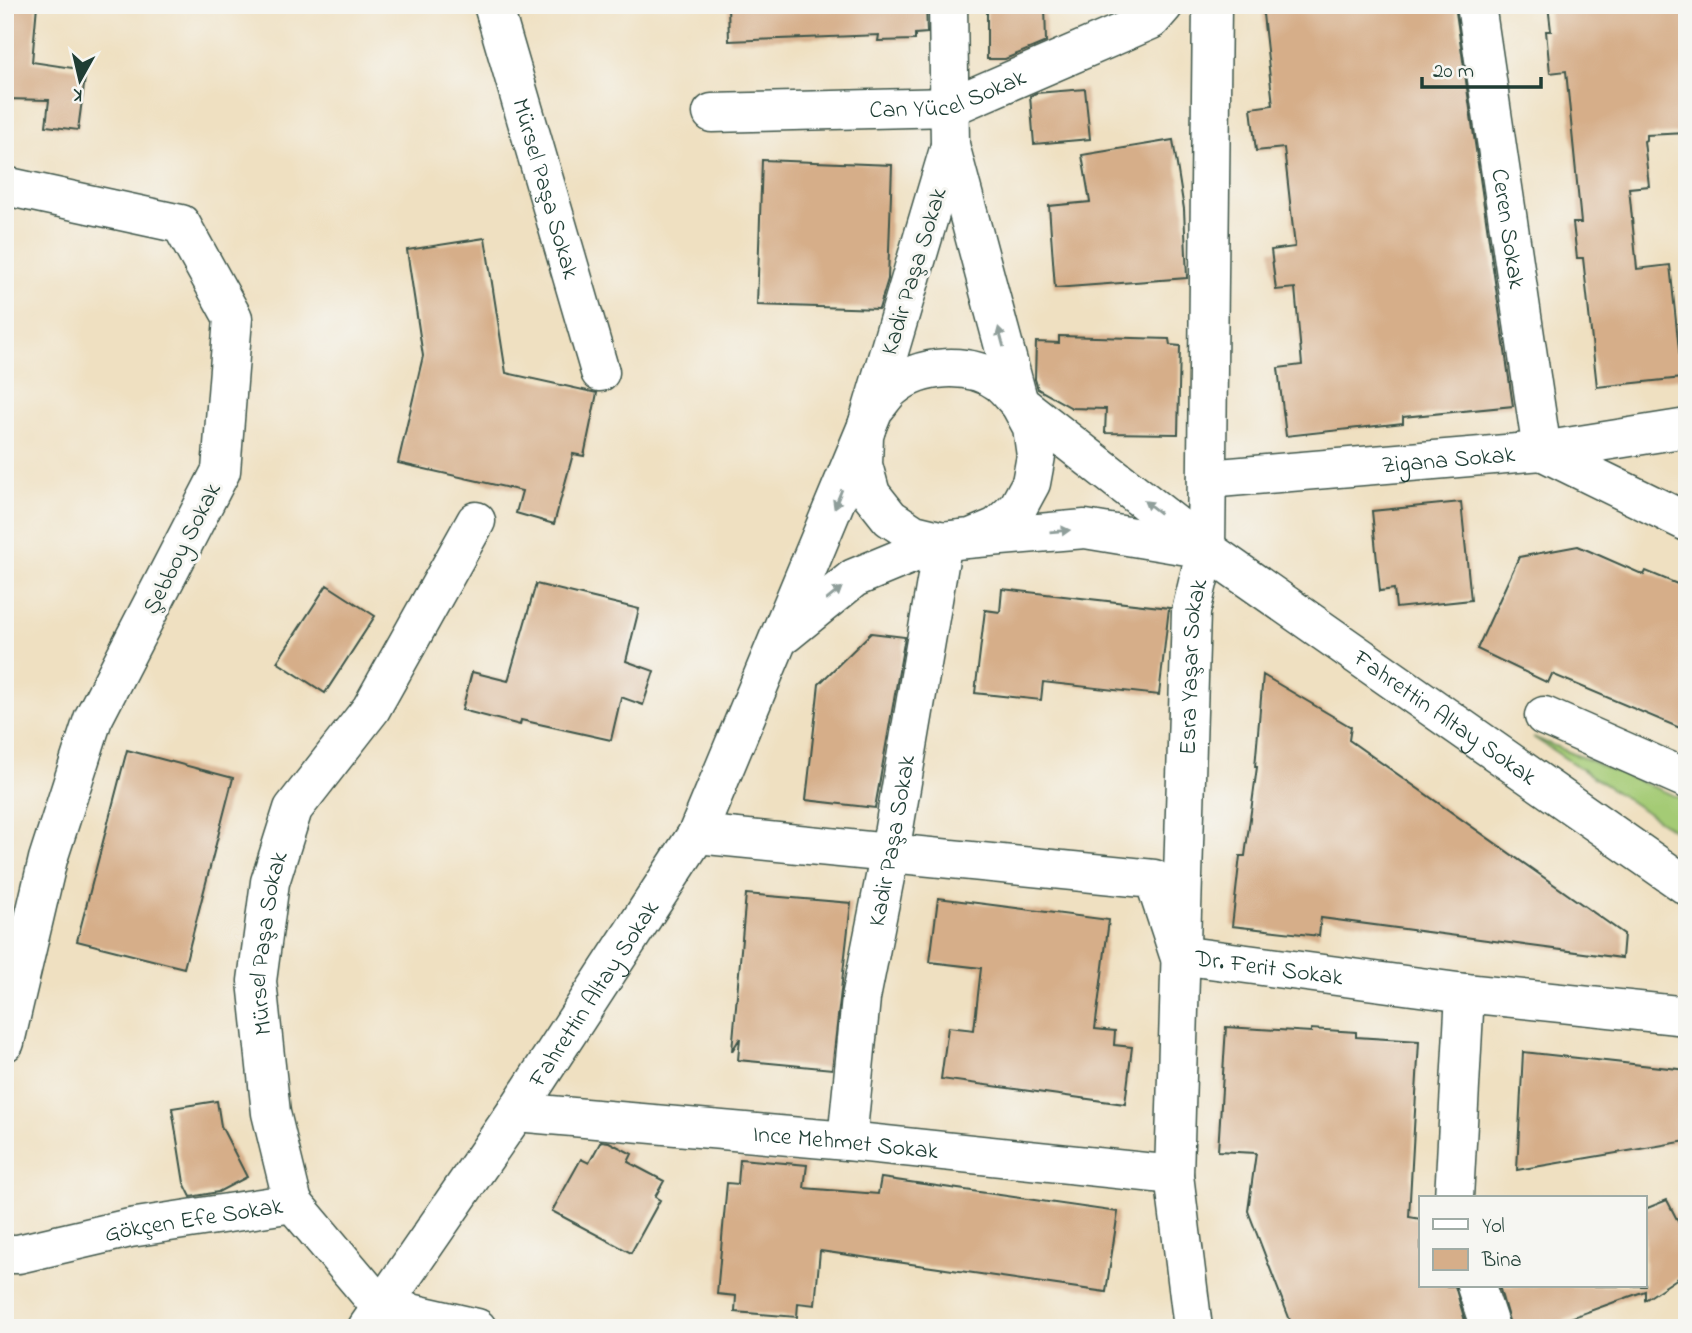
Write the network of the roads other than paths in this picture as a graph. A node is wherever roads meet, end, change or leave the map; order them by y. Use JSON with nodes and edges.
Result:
{"nodes":[{"id":1,"x":493,"y":5,"type":"edge"},
{"id":2,"x":948,"y":5,"type":"edge"},
{"id":3,"x":1164,"y":5,"type":"edge"},
{"id":4,"x":1212,"y":5,"type":"edge"},
{"id":5,"x":1476,"y":5,"type":"edge"},
{"id":6,"x":950,"y":107,"type":"junction"},
{"id":7,"x":712,"y":113,"type":"dead end"},
{"id":8,"x":950,"y":145,"type":"junction"},
{"id":9,"x":5,"y":186,"type":"edge"},
{"id":10,"x":600,"y":372,"type":"dead end"},
{"id":11,"x":1019,"y":403,"type":"junction"},
{"id":12,"x":1687,"y":428,"type":"edge"},
{"id":13,"x":864,"y":436,"type":"junction"},
{"id":14,"x":1542,"y":451,"type":"junction"},
{"id":15,"x":1207,"y":479,"type":"junction"},
{"id":16,"x":476,"y":521,"type":"dead end"},
{"id":17,"x":1687,"y":522,"type":"edge"},
{"id":18,"x":943,"y":541,"type":"junction"},
{"id":19,"x":1206,"y":549,"type":"junction"},
{"id":20,"x":781,"y":637,"type":"junction"},
{"id":21,"x":1544,"y":716,"type":"dead end"},
{"id":22,"x":1687,"y":779,"type":"edge"},
{"id":23,"x":697,"y":834,"type":"junction"},
{"id":24,"x":890,"y":852,"type":"junction"},
{"id":25,"x":1687,"y":886,"type":"edge"},
{"id":26,"x":1179,"y":955,"type":"junction"},
{"id":27,"x":1465,"y":993,"type":"junction"},
{"id":28,"x":1687,"y":1016,"type":"edge"},
{"id":29,"x":6,"y":1034,"type":"edge"},
{"id":30,"x":516,"y":1112,"type":"junction"},
{"id":31,"x":847,"y":1142,"type":"junction"},
{"id":32,"x":1174,"y":1175,"type":"junction"},
{"id":33,"x":1454,"y":1196,"type":"edge"},
{"id":34,"x":293,"y":1203,"type":"junction"},
{"id":35,"x":5,"y":1254,"type":"edge"},
{"id":36,"x":1477,"y":1288,"type":"edge"},
{"id":37,"x":374,"y":1317,"type":"edge"},
{"id":38,"x":477,"y":1328,"type":"edge"},
{"id":39,"x":1194,"y":1328,"type":"edge"},
{"id":40,"x":1490,"y":1328,"type":"edge"}],
"edges":[{"from":1,"to":10,"type":"street","name":"Mürsel Paşa Sokak"},
{"from":2,"to":6,"type":"street","name":"Kadir Paşa Sokak"},
{"from":3,"to":6,"type":"street","name":"Can Yücel Sokak"},
{"from":4,"to":15,"type":"street","name":"Esra Yaşar Sokak"},
{"from":5,"to":14,"type":"street","name":"Ceren Sokak"},
{"from":6,"to":7,"type":"street","name":"Can Yücel Sokak"},
{"from":6,"to":8,"type":"street","name":"Kadir Paşa Sokak"},
{"from":11,"to":8,"type":"street","name":"Kadir Paşa Sokak","one_way":true},
{"from":8,"to":13,"type":"street","name":"Kadir Paşa Sokak"},
{"from":9,"to":29,"type":"street","name":"Şebboy Sokak"},
{"from":11,"to":13,"type":"street"},
{"from":11,"to":18,"type":"street"},
{"from":19,"to":11,"type":"street","name":"Fahrettin Altay Sokak","one_way":true},
{"from":12,"to":14,"type":"street","name":"Zigana Sokak"},
{"from":13,"to":18,"type":"street"},
{"from":13,"to":20,"type":"street","name":"Fahrettin Altay Sokak","one_way":true},
{"from":14,"to":15,"type":"street","name":"Zigana Sokak"},
{"from":14,"to":17,"type":"street"},
{"from":15,"to":19,"type":"street","name":"Esra Yaşar Sokak"},
{"from":16,"to":34,"type":"street","name":"Mürsel Paşa Sokak"},
{"from":18,"to":19,"type":"street","one_way":true},
{"from":20,"to":18,"type":"street","one_way":true},
{"from":18,"to":24,"type":"street","name":"Kadir Paşa Sokak"},
{"from":19,"to":25,"type":"street","name":"Fahrettin Altay Sokak"},
{"from":19,"to":26,"type":"street","name":"Esra Yaşar Sokak"},
{"from":20,"to":23,"type":"street","name":"Fahrettin Altay Sokak"},
{"from":21,"to":22,"type":"street"},
{"from":23,"to":24,"type":"street","name":"Dr. Ferit Sokak"},
{"from":23,"to":30,"type":"street","name":"Fahrettin Altay Sokak"},
{"from":24,"to":26,"type":"street","name":"Dr. Ferit Sokak"},
{"from":24,"to":31,"type":"street","name":"Kadir Paşa Sokak"},
{"from":26,"to":27,"type":"street","name":"Dr. Ferit Sokak"},
{"from":26,"to":32,"type":"street","name":"Esra Yaşar Sokak"},
{"from":27,"to":28,"type":"street","name":"Dr. Ferit Sokak"},
{"from":27,"to":33,"type":"street"},
{"from":30,"to":31,"type":"street","name":"Ince Mehmet Sokak"},
{"from":30,"to":37,"type":"street","name":"Fahrettin Altay Sokak"},
{"from":31,"to":32,"type":"street","name":"Ince Mehmet Sokak"},
{"from":32,"to":39,"type":"street","name":"Esra Yaşar Sokak"},
{"from":34,"to":35,"type":"street","name":"Gökçen Efe Sokak"},
{"from":34,"to":37,"type":"street","name":"Gökçen Efe Sokak"},
{"from":36,"to":40,"type":"street"},
{"from":37,"to":38,"type":"street"}]}
